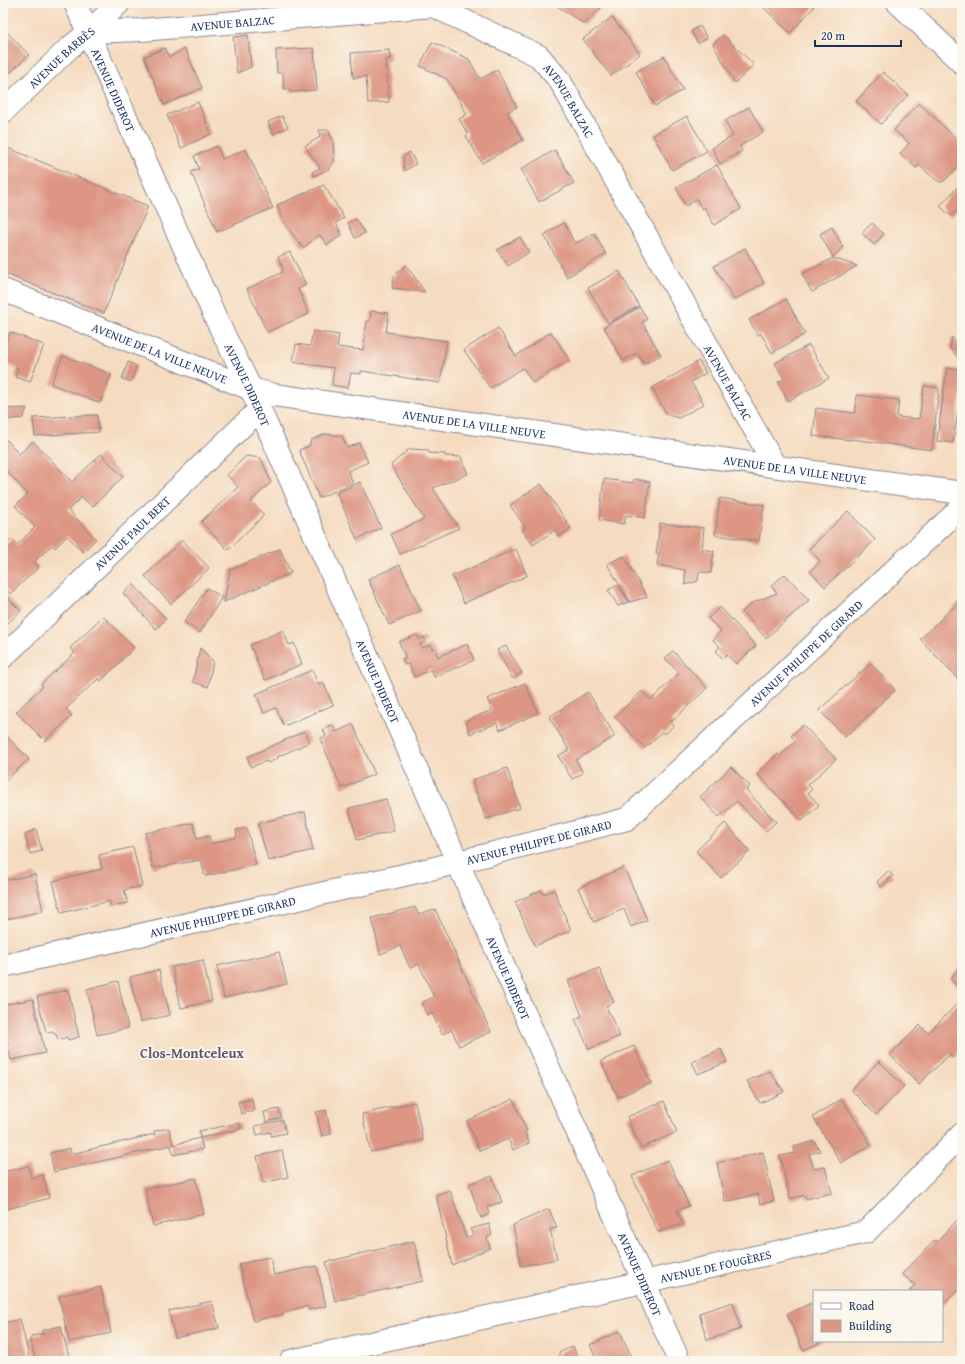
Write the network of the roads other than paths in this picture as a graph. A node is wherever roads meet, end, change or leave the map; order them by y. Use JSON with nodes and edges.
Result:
{"nodes":[{"id":1,"x":75,"y":3,"type":"edge"},
{"id":2,"x":119,"y":3,"type":"edge"},
{"id":3,"x":898,"y":3,"type":"edge"},
{"id":4,"x":89,"y":32,"type":"junction"},
{"id":5,"x":962,"y":63,"type":"edge"},
{"id":6,"x":3,"y":112,"type":"edge"},
{"id":7,"x":3,"y":290,"type":"edge"},
{"id":8,"x":255,"y":399,"type":"junction"},
{"id":9,"x":775,"y":466,"type":"junction"},
{"id":10,"x":962,"y":492,"type":"edge"},
{"id":11,"x":962,"y":507,"type":"edge"},
{"id":12,"x":3,"y":657,"type":"edge"},
{"id":13,"x":458,"y":862,"type":"junction"},
{"id":14,"x":3,"y":966,"type":"edge"},
{"id":15,"x":962,"y":1134,"type":"edge"},
{"id":16,"x":644,"y":1281,"type":"junction"},
{"id":17,"x":290,"y":1361,"type":"edge"},
{"id":18,"x":679,"y":1361,"type":"edge"}],
"edges":[{"from":1,"to":4,"type":"street","name":"AVENUE DIDEROT"},
{"from":2,"to":4,"type":"street","name":"AVENUE BARBÈS"},
{"from":3,"to":5,"type":"street"},
{"from":4,"to":6,"type":"street","name":"AVENUE BARBÈS"},
{"from":4,"to":8,"type":"street","name":"AVENUE DIDEROT"},
{"from":4,"to":9,"type":"street","name":"AVENUE BALZAC"},
{"from":7,"to":8,"type":"street","name":"AVENUE DE LA VILLE NEUVE"},
{"from":8,"to":9,"type":"street","name":"AVENUE DE LA VILLE NEUVE"},
{"from":8,"to":12,"type":"street","name":"AVENUE PAUL BERT"},
{"from":8,"to":13,"type":"street","name":"AVENUE DIDEROT"},
{"from":9,"to":10,"type":"street","name":"AVENUE DE LA VILLE NEUVE"},
{"from":11,"to":13,"type":"street","name":"AVENUE PHILIPPE DE GIRARD"},
{"from":13,"to":14,"type":"street","name":"AVENUE PHILIPPE DE GIRARD"},
{"from":13,"to":16,"type":"street","name":"AVENUE DIDEROT"},
{"from":15,"to":16,"type":"street","name":"AVENUE DE FOUGÈRES"},
{"from":16,"to":17,"type":"street","name":"AVENUE DE FOUGÈRES"},
{"from":16,"to":18,"type":"street","name":"AVENUE DIDEROT"}]}
